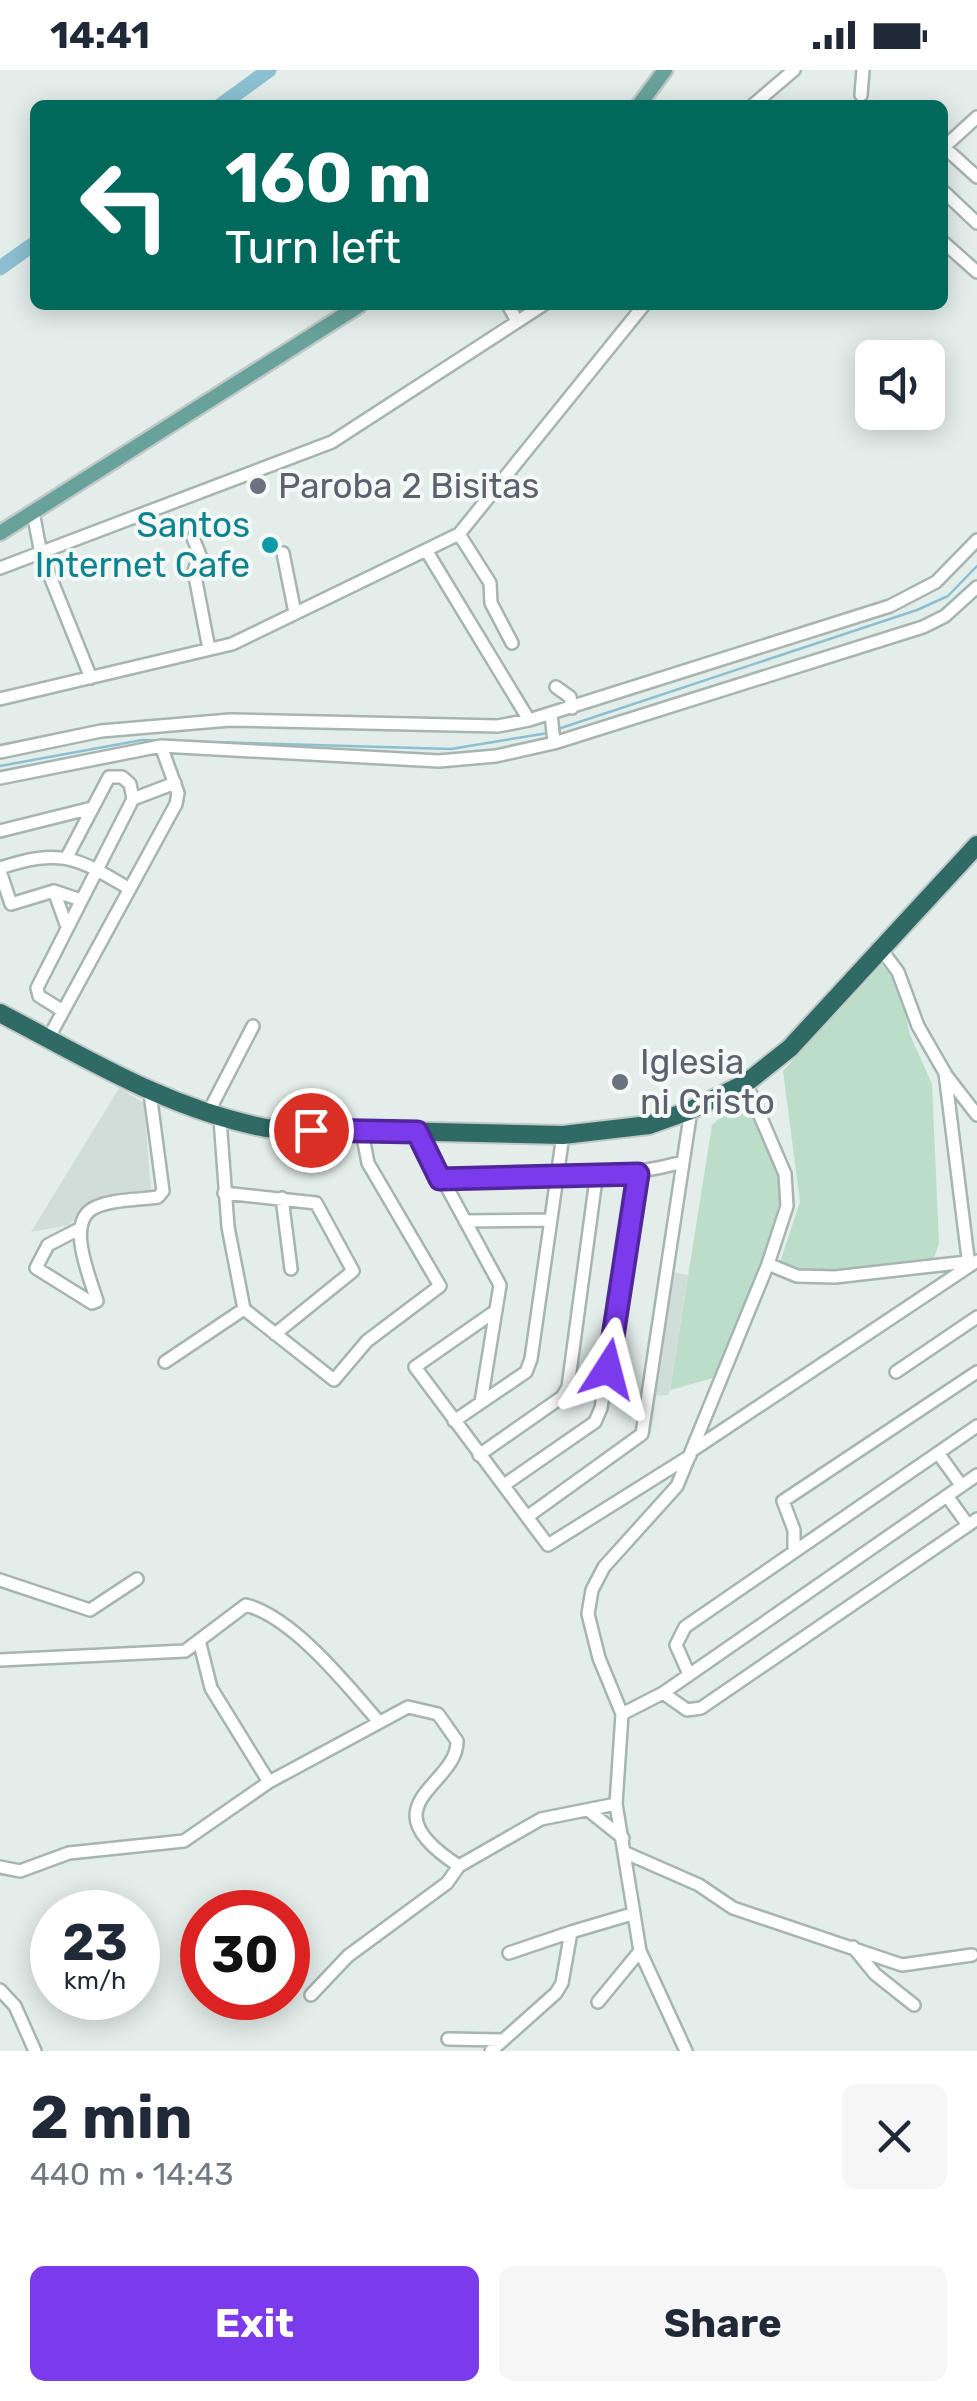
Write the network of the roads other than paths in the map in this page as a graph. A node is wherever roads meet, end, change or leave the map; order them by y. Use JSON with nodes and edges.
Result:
{"nodes":[{"id":1,"x":665,"y":70,"type":"edge"},
{"id":2,"x":794,"y":70,"type":"edge"},
{"id":3,"x":863,"y":70,"type":"edge"},
{"id":4,"x":861,"y":96,"type":"dead end"},
{"id":5,"x":644,"y":100,"type":"edge"},
{"id":6,"x":759,"y":100,"type":"edge"},
{"id":7,"x":975,"y":124,"type":"edge"},
{"id":8,"x":948,"y":145,"type":"edge"},
{"id":9,"x":948,"y":152,"type":"edge"},
{"id":10,"x":977,"y":177,"type":"edge"},
{"id":11,"x":948,"y":195,"type":"edge"},
{"id":12,"x":977,"y":222,"type":"edge"},
{"id":13,"x":948,"y":246,"type":"edge"},
{"id":14,"x":977,"y":272,"type":"edge"},
{"id":15,"x":352,"y":310,"type":"edge"},
{"id":16,"x":511,"y":310,"type":"edge"},
{"id":17,"x":535,"y":310,"type":"edge"},
{"id":18,"x":640,"y":310,"type":"edge"},
{"id":19,"x":517,"y":322,"type":"junction"},
{"id":20,"x":34,"y":512,"type":"junction"},
{"id":21,"x":0,"y":533,"type":"edge"},
{"id":22,"x":460,"y":534,"type":"junction"},
{"id":23,"x":193,"y":538,"type":"dead end"},
{"id":24,"x":977,"y":540,"type":"edge"},
{"id":25,"x":426,"y":550,"type":"junction"},
{"id":26,"x":283,"y":553,"type":"dead end"},
{"id":27,"x":41,"y":554,"type":"junction"},
{"id":28,"x":0,"y":568,"type":"edge"},
{"id":29,"x":977,"y":587,"type":"edge"},
{"id":30,"x":296,"y":613,"type":"junction"},
{"id":31,"x":512,"y":643,"type":"dead end"},
{"id":32,"x":209,"y":649,"type":"junction"},
{"id":33,"x":90,"y":678,"type":"junction"},
{"id":34,"x":556,"y":686,"type":"dead end"},
{"id":35,"x":0,"y":699,"type":"edge"},
{"id":36,"x":572,"y":708,"type":"junction"},
{"id":37,"x":551,"y":714,"type":"junction"},
{"id":38,"x":529,"y":720,"type":"junction"},
{"id":39,"x":554,"y":743,"type":"junction"},
{"id":40,"x":161,"y":746,"type":"junction"},
{"id":41,"x":0,"y":752,"type":"edge"},
{"id":42,"x":0,"y":778,"type":"edge"},
{"id":43,"x":174,"y":783,"type":"junction"},
{"id":44,"x":132,"y":799,"type":"junction"},
{"id":45,"x":92,"y":808,"type":"junction"},
{"id":46,"x":0,"y":832,"type":"edge"},
{"id":47,"x":977,"y":844,"type":"edge"},
{"id":48,"x":68,"y":855,"type":"junction"},
{"id":49,"x":0,"y":870,"type":"edge"},
{"id":50,"x":97,"y":870,"type":"junction"},
{"id":51,"x":130,"y":889,"type":"junction"},
{"id":52,"x":54,"y":892,"type":"junction"},
{"id":53,"x":81,"y":900,"type":"junction"},
{"id":54,"x":6,"y":906,"type":"edge"},
{"id":55,"x":67,"y":927,"type":"junction"},
{"id":56,"x":881,"y":950,"type":"junction"},
{"id":57,"x":63,"y":1011,"type":"junction"},
{"id":58,"x":0,"y":1013,"type":"edge"},
{"id":59,"x":253,"y":1026,"type":"dead end"},
{"id":60,"x":48,"y":1038,"type":"junction"},
{"id":61,"x":945,"y":1073,"type":"junction"},
{"id":62,"x":746,"y":1082,"type":"junction"},
{"id":63,"x":150,"y":1093,"type":"junction"},
{"id":64,"x":691,"y":1110,"type":"junction"},
{"id":65,"x":977,"y":1115,"type":"edge"},
{"id":66,"x":214,"y":1117,"type":"junction"},
{"id":67,"x":362,"y":1132,"type":"junction"},
{"id":68,"x":417,"y":1132,"type":"junction"},
{"id":69,"x":563,"y":1135,"type":"junction"},
{"id":70,"x":683,"y":1162,"type":"junction"},
{"id":71,"x":638,"y":1174,"type":"junction"},
{"id":72,"x":558,"y":1176,"type":"junction"},
{"id":73,"x":596,"y":1178,"type":"junction"},
{"id":74,"x":440,"y":1179,"type":"junction"},
{"id":75,"x":224,"y":1194,"type":"junction"},
{"id":76,"x":282,"y":1198,"type":"junction"},
{"id":77,"x":550,"y":1220,"type":"junction"},
{"id":78,"x":465,"y":1221,"type":"junction"},
{"id":79,"x":80,"y":1230,"type":"junction"},
{"id":80,"x":971,"y":1263,"type":"edge"},
{"id":81,"x":768,"y":1264,"type":"junction"},
{"id":82,"x":291,"y":1270,"type":"dead end"},
{"id":83,"x":244,"y":1309,"type":"junction"},
{"id":84,"x":494,"y":1312,"type":"junction"},
{"id":85,"x":977,"y":1317,"type":"edge"},
{"id":86,"x":275,"y":1334,"type":"junction"},
{"id":87,"x":165,"y":1362,"type":"dead end"},
{"id":88,"x":896,"y":1372,"type":"dead end"},
{"id":89,"x":977,"y":1372,"type":"edge"},
{"id":90,"x":481,"y":1402,"type":"junction"},
{"id":91,"x":454,"y":1420,"type":"junction"},
{"id":92,"x":977,"y":1426,"type":"edge"},
{"id":93,"x":691,"y":1453,"type":"junction"},
{"id":94,"x":938,"y":1453,"type":"junction"},
{"id":95,"x":478,"y":1455,"type":"junction"},
{"id":96,"x":977,"y":1475,"type":"edge"},
{"id":97,"x":504,"y":1484,"type":"junction"},
{"id":98,"x":961,"y":1485,"type":"junction"},
{"id":99,"x":947,"y":1496,"type":"junction"},
{"id":100,"x":527,"y":1516,"type":"junction"},
{"id":101,"x":972,"y":1522,"type":"edge"},
{"id":102,"x":794,"y":1552,"type":"junction"},
{"id":103,"x":137,"y":1578,"type":"dead end"},
{"id":104,"x":0,"y":1580,"type":"edge"},
{"id":105,"x":199,"y":1640,"type":"junction"},
{"id":106,"x":0,"y":1660,"type":"edge"},
{"id":107,"x":688,"y":1672,"type":"junction"},
{"id":108,"x":663,"y":1692,"type":"junction"},
{"id":109,"x":622,"y":1714,"type":"junction"},
{"id":110,"x":380,"y":1722,"type":"junction"},
{"id":111,"x":269,"y":1782,"type":"junction"},
{"id":112,"x":616,"y":1804,"type":"junction"},
{"id":113,"x":588,"y":1810,"type":"junction"},
{"id":114,"x":623,"y":1838,"type":"junction"},
{"id":115,"x":626,"y":1853,"type":"junction"},
{"id":116,"x":460,"y":1866,"type":"junction"},
{"id":117,"x":0,"y":1867,"type":"edge"},
{"id":118,"x":632,"y":1914,"type":"junction"},
{"id":119,"x":571,"y":1932,"type":"junction"},
{"id":120,"x":853,"y":1948,"type":"junction"},
{"id":121,"x":640,"y":1951,"type":"junction"},
{"id":122,"x":509,"y":1954,"type":"dead end"},
{"id":123,"x":972,"y":1955,"type":"dead end"},
{"id":124,"x":0,"y":1990,"type":"edge"},
{"id":125,"x":311,"y":1994,"type":"dead end"},
{"id":126,"x":598,"y":2002,"type":"dead end"},
{"id":127,"x":914,"y":2005,"type":"dead end"},
{"id":128,"x":448,"y":2039,"type":"dead end"},
{"id":129,"x":503,"y":2040,"type":"junction"},
{"id":130,"x":35,"y":2051,"type":"edge"},
{"id":131,"x":490,"y":2051,"type":"edge"},
{"id":132,"x":686,"y":2051,"type":"edge"}],
"edges":[{"from":1,"to":5,"type":"main road"},
{"from":2,"to":6,"type":"street"},
{"from":3,"to":4,"type":"street"},
{"from":7,"to":8,"type":"street"},
{"from":9,"to":10,"type":"street"},
{"from":11,"to":12,"type":"street"},
{"from":13,"to":14,"type":"street"},
{"from":15,"to":20,"type":"main road"},
{"from":16,"to":19,"type":"street"},
{"from":17,"to":19,"type":"street"},
{"from":18,"to":22,"type":"street"},
{"from":19,"to":27,"type":"street"},
{"from":20,"to":21,"type":"main road"},
{"from":20,"to":27,"type":"street"},
{"from":22,"to":25,"type":"street"},
{"from":22,"to":31,"type":"street"},
{"from":23,"to":32,"type":"street"},
{"from":24,"to":36,"type":"street"},
{"from":25,"to":30,"type":"street"},
{"from":25,"to":38,"type":"street"},
{"from":26,"to":30,"type":"street"},
{"from":27,"to":28,"type":"street"},
{"from":27,"to":33,"type":"street"},
{"from":29,"to":39,"type":"street"},
{"from":30,"to":32,"type":"street"},
{"from":32,"to":33,"type":"street"},
{"from":33,"to":35,"type":"street"},
{"from":34,"to":36,"type":"street"},
{"from":36,"to":37,"type":"street"},
{"from":37,"to":38,"type":"street"},
{"from":37,"to":39,"type":"street"},
{"from":38,"to":41,"type":"street"},
{"from":39,"to":40,"type":"street"},
{"from":40,"to":42,"type":"street"},
{"from":40,"to":43,"type":"street"},
{"from":43,"to":44,"type":"street"},
{"from":43,"to":51,"type":"street"},
{"from":44,"to":45,"type":"street"},
{"from":44,"to":50,"type":"street"},
{"from":45,"to":46,"type":"street"},
{"from":45,"to":48,"type":"street"},
{"from":47,"to":56,"type":"highway"},
{"from":48,"to":49,"type":"street"},
{"from":48,"to":50,"type":"street"},
{"from":49,"to":54,"type":"street"},
{"from":50,"to":51,"type":"street"},
{"from":50,"to":53,"type":"street"},
{"from":51,"to":57,"type":"street"},
{"from":52,"to":53,"type":"street"},
{"from":52,"to":54,"type":"street"},
{"from":52,"to":55,"type":"street"},
{"from":53,"to":55,"type":"street"},
{"from":55,"to":57,"type":"street"},
{"from":56,"to":61,"type":"street"},
{"from":56,"to":62,"type":"highway"},
{"from":57,"to":60,"type":"street"},
{"from":58,"to":60,"type":"highway"},
{"from":59,"to":66,"type":"street"},
{"from":60,"to":63,"type":"highway"},
{"from":61,"to":65,"type":"street"},
{"from":61,"to":80,"type":"street"},
{"from":62,"to":64,"type":"highway"},
{"from":62,"to":81,"type":"street"},
{"from":63,"to":66,"type":"highway"},
{"from":63,"to":79,"type":"street"},
{"from":64,"to":69,"type":"highway"},
{"from":64,"to":70,"type":"street"},
{"from":66,"to":67,"type":"highway"},
{"from":66,"to":75,"type":"street"},
{"from":67,"to":68,"type":"highway"},
{"from":67,"to":86,"type":"street"},
{"from":68,"to":69,"type":"highway"},
{"from":68,"to":74,"type":"street"},
{"from":69,"to":72,"type":"street"},
{"from":70,"to":71,"type":"street"},
{"from":70,"to":100,"type":"street"},
{"from":71,"to":73,"type":"street"},
{"from":71,"to":97,"type":"street"},
{"from":72,"to":73,"type":"street"},
{"from":72,"to":74,"type":"street"},
{"from":72,"to":77,"type":"street"},
{"from":73,"to":95,"type":"street"},
{"from":74,"to":78,"type":"street"},
{"from":75,"to":76,"type":"street"},
{"from":75,"to":83,"type":"street"},
{"from":76,"to":82,"type":"street"},
{"from":76,"to":86,"type":"street"},
{"from":77,"to":78,"type":"street"},
{"from":77,"to":90,"type":"street"},
{"from":78,"to":84,"type":"street"},
{"from":79,"to":79,"type":"street"},
{"from":80,"to":81,"type":"street"},
{"from":80,"to":93,"type":"street"},
{"from":81,"to":93,"type":"street"},
{"from":83,"to":86,"type":"street"},
{"from":83,"to":87,"type":"street"},
{"from":84,"to":90,"type":"street"},
{"from":84,"to":91,"type":"street"},
{"from":85,"to":88,"type":"street"},
{"from":89,"to":102,"type":"street"},
{"from":90,"to":91,"type":"street"},
{"from":91,"to":95,"type":"street"},
{"from":92,"to":94,"type":"street"},
{"from":93,"to":100,"type":"street"},
{"from":93,"to":109,"type":"street"},
{"from":94,"to":98,"type":"street"},
{"from":94,"to":102,"type":"street"},
{"from":95,"to":97,"type":"street"},
{"from":96,"to":98,"type":"street"},
{"from":97,"to":100,"type":"street"},
{"from":98,"to":99,"type":"street"},
{"from":99,"to":101,"type":"street"},
{"from":99,"to":107,"type":"street"},
{"from":101,"to":108,"type":"street"},
{"from":102,"to":107,"type":"street"},
{"from":103,"to":104,"type":"street"},
{"from":105,"to":106,"type":"street"},
{"from":105,"to":110,"type":"street"},
{"from":105,"to":111,"type":"street"},
{"from":107,"to":108,"type":"street"},
{"from":108,"to":109,"type":"street"},
{"from":109,"to":112,"type":"street"},
{"from":110,"to":111,"type":"street"},
{"from":110,"to":116,"type":"street"},
{"from":111,"to":117,"type":"street"},
{"from":112,"to":113,"type":"street"},
{"from":112,"to":114,"type":"street"},
{"from":113,"to":114,"type":"street"},
{"from":113,"to":116,"type":"street"},
{"from":114,"to":115,"type":"street"},
{"from":115,"to":118,"type":"street"},
{"from":115,"to":120,"type":"street"},
{"from":116,"to":125,"type":"street"},
{"from":118,"to":119,"type":"street"},
{"from":118,"to":121,"type":"street"},
{"from":119,"to":122,"type":"street"},
{"from":119,"to":129,"type":"street"},
{"from":120,"to":123,"type":"street"},
{"from":120,"to":127,"type":"street"},
{"from":121,"to":126,"type":"street"},
{"from":121,"to":132,"type":"street"},
{"from":124,"to":130,"type":"street"},
{"from":128,"to":129,"type":"street"},
{"from":129,"to":131,"type":"street"}]}
